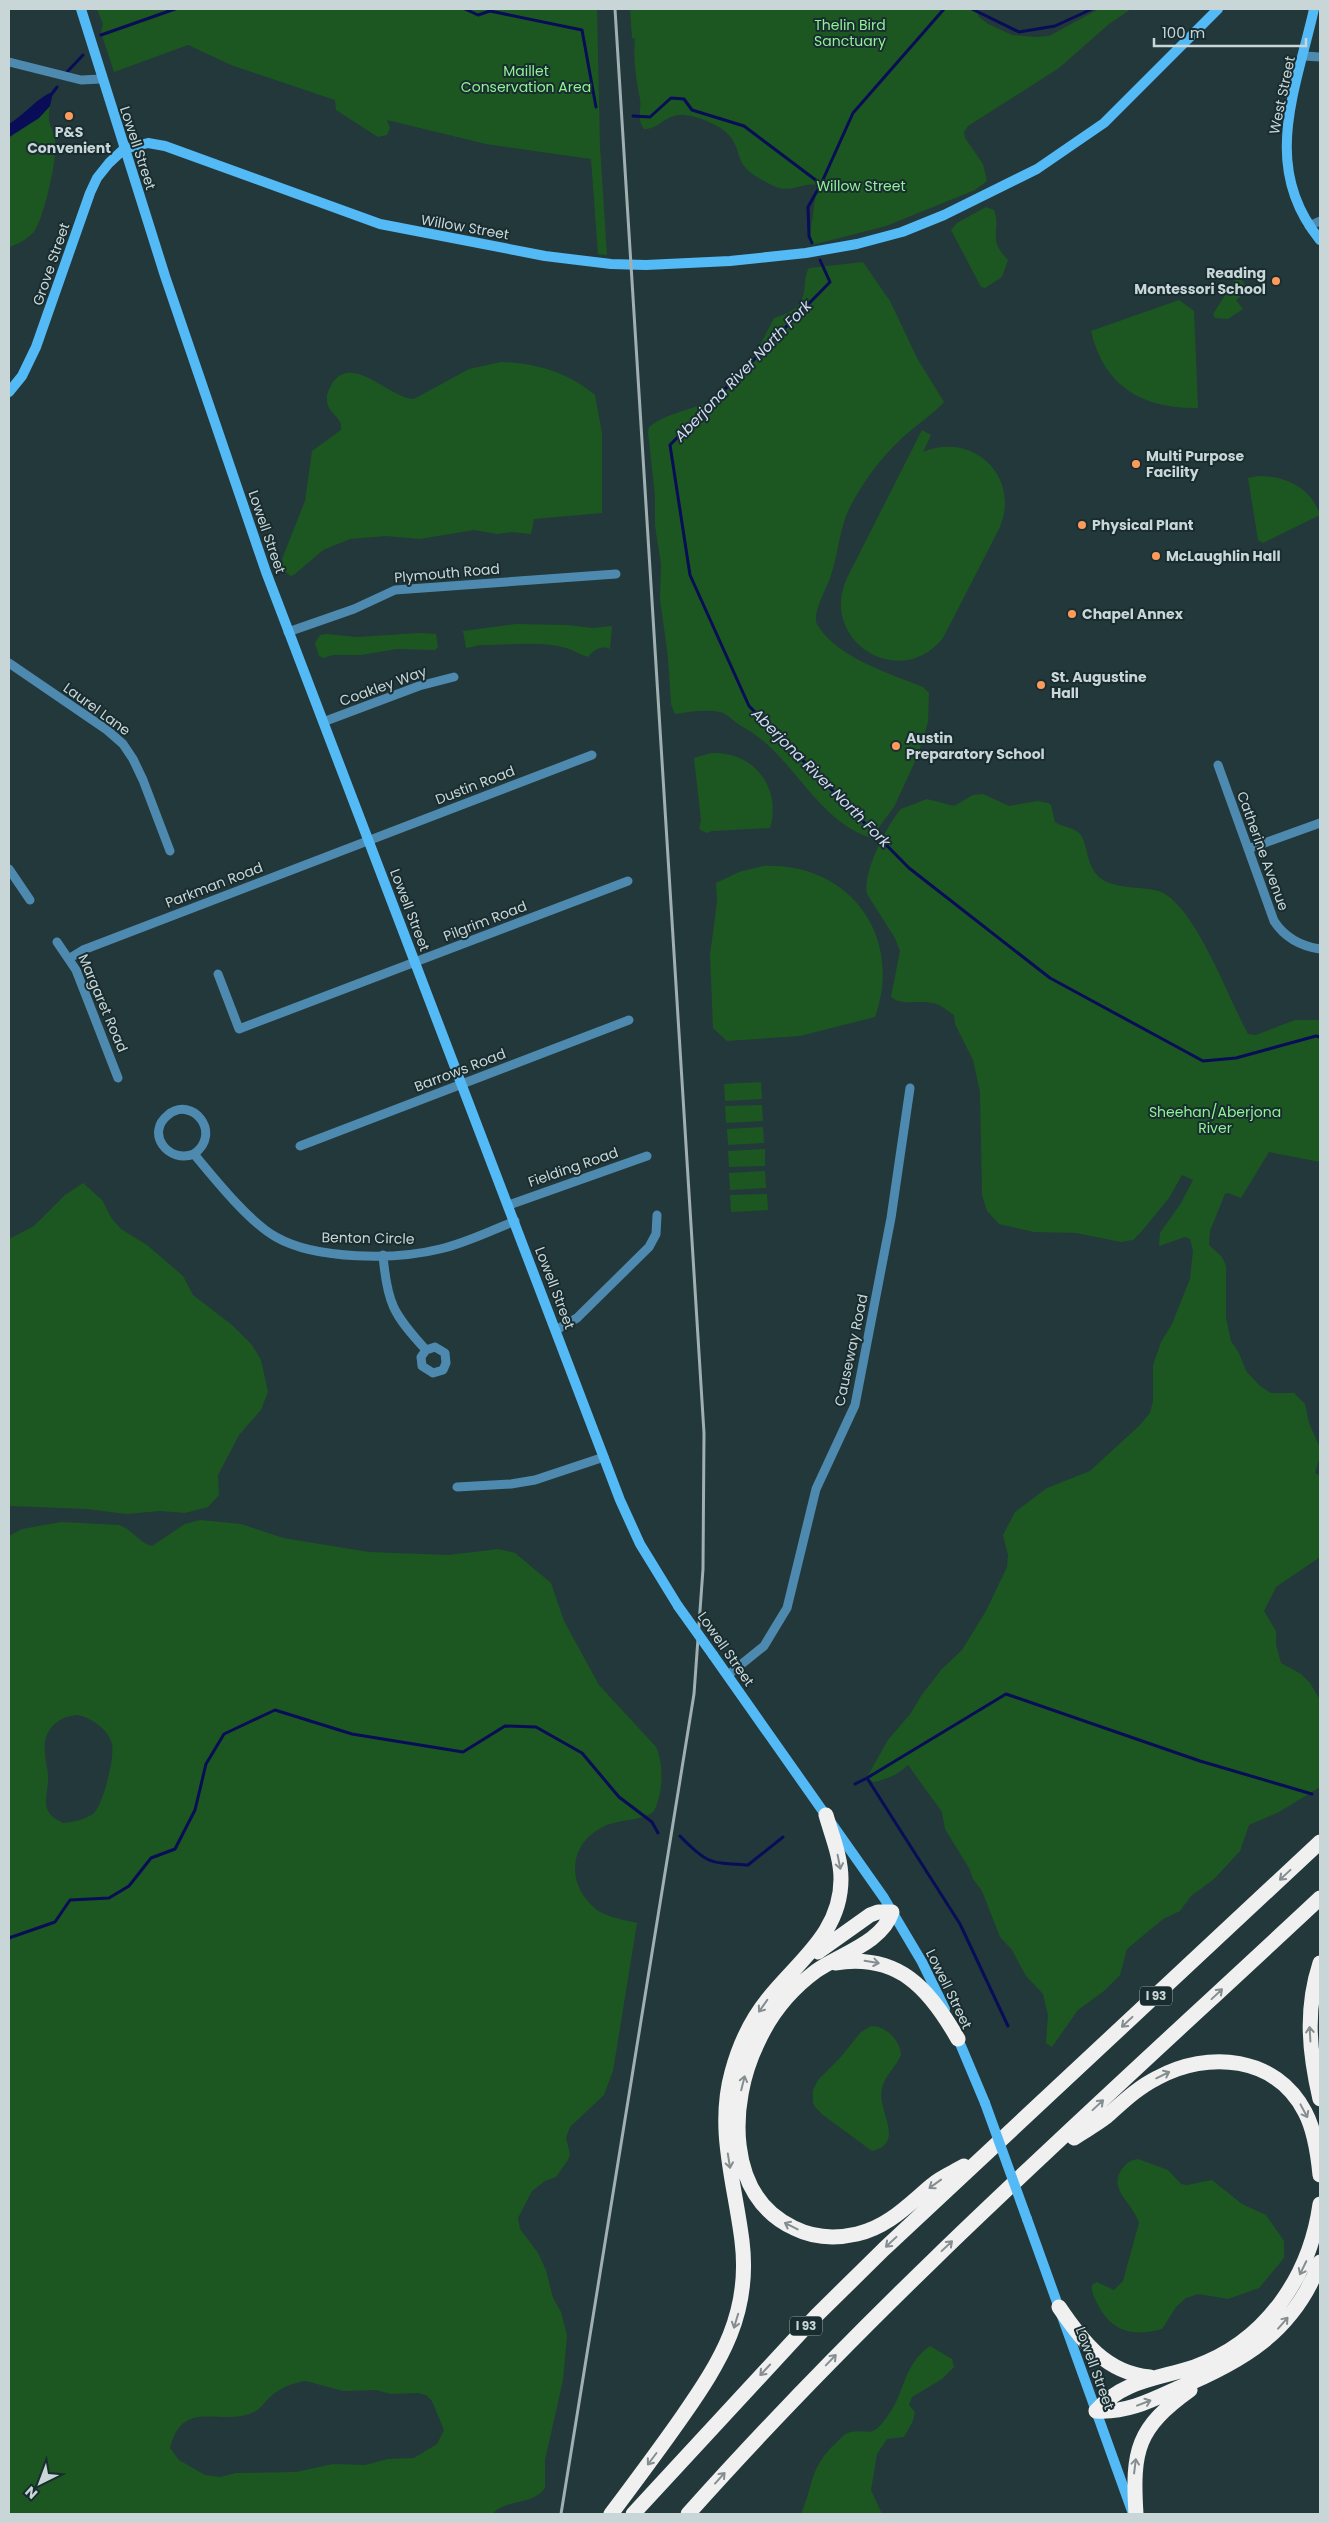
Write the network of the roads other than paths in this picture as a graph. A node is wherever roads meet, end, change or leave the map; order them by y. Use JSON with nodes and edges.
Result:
{"nodes":[{"id":1,"x":80,"y":9,"type":"edge"},
{"id":2,"x":1218,"y":9,"type":"edge"},
{"id":3,"x":1314,"y":9,"type":"edge"},
{"id":4,"x":1304,"y":56,"type":"junction"},
{"id":5,"x":1320,"y":57,"type":"edge"},
{"id":6,"x":9,"y":62,"type":"edge"},
{"id":7,"x":101,"y":79,"type":"junction"},
{"id":8,"x":124,"y":149,"type":"junction"},
{"id":9,"x":1320,"y":221,"type":"edge"},
{"id":10,"x":1310,"y":226,"type":"junction"},
{"id":11,"x":1320,"y":240,"type":"edge"},
{"id":12,"x":9,"y":392,"type":"edge"},
{"id":13,"x":616,"y":574,"type":"dead end"},
{"id":14,"x":288,"y":632,"type":"junction"},
{"id":15,"x":9,"y":663,"type":"edge"},
{"id":16,"x":454,"y":677,"type":"dead end"},
{"id":17,"x":323,"y":722,"type":"junction"},
{"id":18,"x":592,"y":755,"type":"dead end"},
{"id":19,"x":1218,"y":765,"type":"dead end"},
{"id":20,"x":1320,"y":823,"type":"edge"},
{"id":21,"x":368,"y":841,"type":"junction"},
{"id":22,"x":1248,"y":849,"type":"junction"},
{"id":23,"x":170,"y":851,"type":"dead end"},
{"id":24,"x":9,"y":869,"type":"edge"},
{"id":25,"x":628,"y":881,"type":"dead end"},
{"id":26,"x":30,"y":900,"type":"dead end"},
{"id":27,"x":57,"y":942,"type":"dead end"},
{"id":28,"x":1320,"y":948,"type":"edge"},
{"id":29,"x":70,"y":958,"type":"junction"},
{"id":30,"x":415,"y":962,"type":"junction"},
{"id":31,"x":218,"y":974,"type":"dead end"},
{"id":32,"x":629,"y":1020,"type":"dead end"},
{"id":33,"x":118,"y":1078,"type":"dead end"},
{"id":34,"x":462,"y":1084,"type":"junction"},
{"id":35,"x":910,"y":1088,"type":"dead end"},
{"id":36,"x":300,"y":1146,"type":"dead end"},
{"id":37,"x":194,"y":1154,"type":"junction"},
{"id":38,"x":647,"y":1156,"type":"dead end"},
{"id":39,"x":508,"y":1205,"type":"junction"},
{"id":40,"x":657,"y":1215,"type":"dead end"},
{"id":41,"x":515,"y":1221,"type":"junction"},
{"id":42,"x":382,"y":1255,"type":"junction"},
{"id":43,"x":556,"y":1330,"type":"junction"},
{"id":44,"x":426,"y":1350,"type":"dead end"},
{"id":45,"x":604,"y":1456,"type":"junction"},
{"id":46,"x":457,"y":1487,"type":"dead end"},
{"id":47,"x":728,"y":1675,"type":"junction"},
{"id":48,"x":826,"y":1815,"type":"junction"},
{"id":49,"x":1320,"y":1842,"type":"edge"},
{"id":50,"x":1320,"y":1898,"type":"edge"},
{"id":51,"x":892,"y":1912,"type":"junction"},
{"id":52,"x":1320,"y":1963,"type":"edge"},
{"id":53,"x":824,"y":1966,"type":"junction"},
{"id":54,"x":794,"y":1969,"type":"junction"},
{"id":55,"x":958,"y":2038,"type":"junction"},
{"id":56,"x":1320,"y":2099,"type":"edge"},
{"id":57,"x":991,"y":2149,"type":"junction"},
{"id":58,"x":1037,"y":2162,"type":"junction"},
{"id":59,"x":1320,"y":2175,"type":"edge"},
{"id":60,"x":1320,"y":2204,"type":"edge"},
{"id":61,"x":1320,"y":2262,"type":"edge"},
{"id":62,"x":1059,"y":2307,"type":"junction"},
{"id":63,"x":1212,"y":2374,"type":"junction"},
{"id":64,"x":1157,"y":2377,"type":"junction"},
{"id":65,"x":1096,"y":2411,"type":"junction"},
{"id":66,"x":611,"y":2514,"type":"edge"},
{"id":67,"x":633,"y":2514,"type":"edge"},
{"id":68,"x":688,"y":2514,"type":"edge"},
{"id":69,"x":1135,"y":2514,"type":"edge"}],
"edges":[{"from":1,"to":7,"type":"main road","name":"Lowell Street"},
{"from":2,"to":8,"type":"main road","name":"Willow Street"},
{"from":3,"to":4,"type":"main road","name":"West Street"},
{"from":4,"to":5,"type":"street"},
{"from":4,"to":10,"type":"main road","name":"West Street"},
{"from":6,"to":7,"type":"street"},
{"from":7,"to":8,"type":"main road","name":"Lowell Street"},
{"from":8,"to":12,"type":"main road","name":"Grove Street"},
{"from":8,"to":14,"type":"main road","name":"Lowell Street"},
{"from":9,"to":10,"type":"street"},
{"from":10,"to":11,"type":"main road","name":"West Street"},
{"from":13,"to":14,"type":"street","name":"Plymouth Road"},
{"from":14,"to":17,"type":"main road","name":"Lowell Street"},
{"from":15,"to":23,"type":"street","name":"Laurel Lane"},
{"from":16,"to":17,"type":"street","name":"Coakley Way"},
{"from":17,"to":21,"type":"main road","name":"Lowell Street"},
{"from":18,"to":21,"type":"street","name":"Dustin Road"},
{"from":19,"to":22,"type":"street","name":"Catherine Avenue"},
{"from":20,"to":22,"type":"street"},
{"from":21,"to":29,"type":"street","name":"Parkman Road"},
{"from":21,"to":30,"type":"main road","name":"Lowell Street"},
{"from":22,"to":28,"type":"street","name":"Catherine Avenue"},
{"from":24,"to":26,"type":"street"},
{"from":25,"to":30,"type":"street","name":"Pilgrim Road"},
{"from":27,"to":29,"type":"street","name":"Margaret Road"},
{"from":29,"to":33,"type":"street","name":"Margaret Road"},
{"from":30,"to":31,"type":"street","name":"Pilgrim Road"},
{"from":30,"to":34,"type":"main road","name":"Lowell Street"},
{"from":32,"to":34,"type":"street","name":"Barrows Road"},
{"from":34,"to":36,"type":"street","name":"Barrows Road"},
{"from":34,"to":39,"type":"main road","name":"Lowell Street"},
{"from":35,"to":47,"type":"street","name":"Causeway Road"},
{"from":37,"to":37,"type":"street"},
{"from":37,"to":42,"type":"street","name":"Benton Circle"},
{"from":38,"to":39,"type":"street","name":"Fielding Road"},
{"from":39,"to":41,"type":"main road","name":"Lowell Street"},
{"from":40,"to":43,"type":"street"},
{"from":41,"to":42,"type":"street","name":"Benton Circle"},
{"from":41,"to":43,"type":"main road","name":"Lowell Street"},
{"from":42,"to":44,"type":"street"},
{"from":43,"to":45,"type":"main road","name":"Lowell Street"},
{"from":45,"to":46,"type":"street"},
{"from":45,"to":47,"type":"main road","name":"Lowell Street","bridge":true},
{"from":47,"to":48,"type":"main road","name":"Lowell Street"},
{"from":48,"to":51,"type":"main road","name":"Lowell Street"},
{"from":48,"to":54,"type":"highway","one_way":true},
{"from":49,"to":57,"type":"highway","number":"I 93","one_way":true},
{"from":58,"to":50,"type":"highway","one_way":true},
{"from":51,"to":53,"type":"highway"},
{"from":51,"to":54,"type":"highway"},
{"from":51,"to":55,"type":"main road","name":"Lowell Street"},
{"from":56,"to":52,"type":"highway","one_way":true},
{"from":53,"to":55,"type":"highway","one_way":true},
{"from":57,"to":53,"type":"highway","one_way":true},
{"from":54,"to":66,"type":"highway","one_way":true},
{"from":55,"to":62,"type":"main road","name":"Lowell Street","bridge":true},
{"from":57,"to":67,"type":"highway","number":"I 93","one_way":true},
{"from":58,"to":59,"type":"highway","one_way":true},
{"from":68,"to":58,"type":"highway","one_way":true},
{"from":60,"to":64,"type":"highway","one_way":true},
{"from":63,"to":61,"type":"highway","one_way":true},
{"from":62,"to":64,"type":"highway"},
{"from":62,"to":65,"type":"main road","name":"Lowell Street"},
{"from":65,"to":63,"type":"highway","one_way":true},
{"from":69,"to":63,"type":"highway","one_way":true},
{"from":64,"to":65,"type":"highway"},
{"from":65,"to":69,"type":"main road","name":"Lowell Street"}]}
